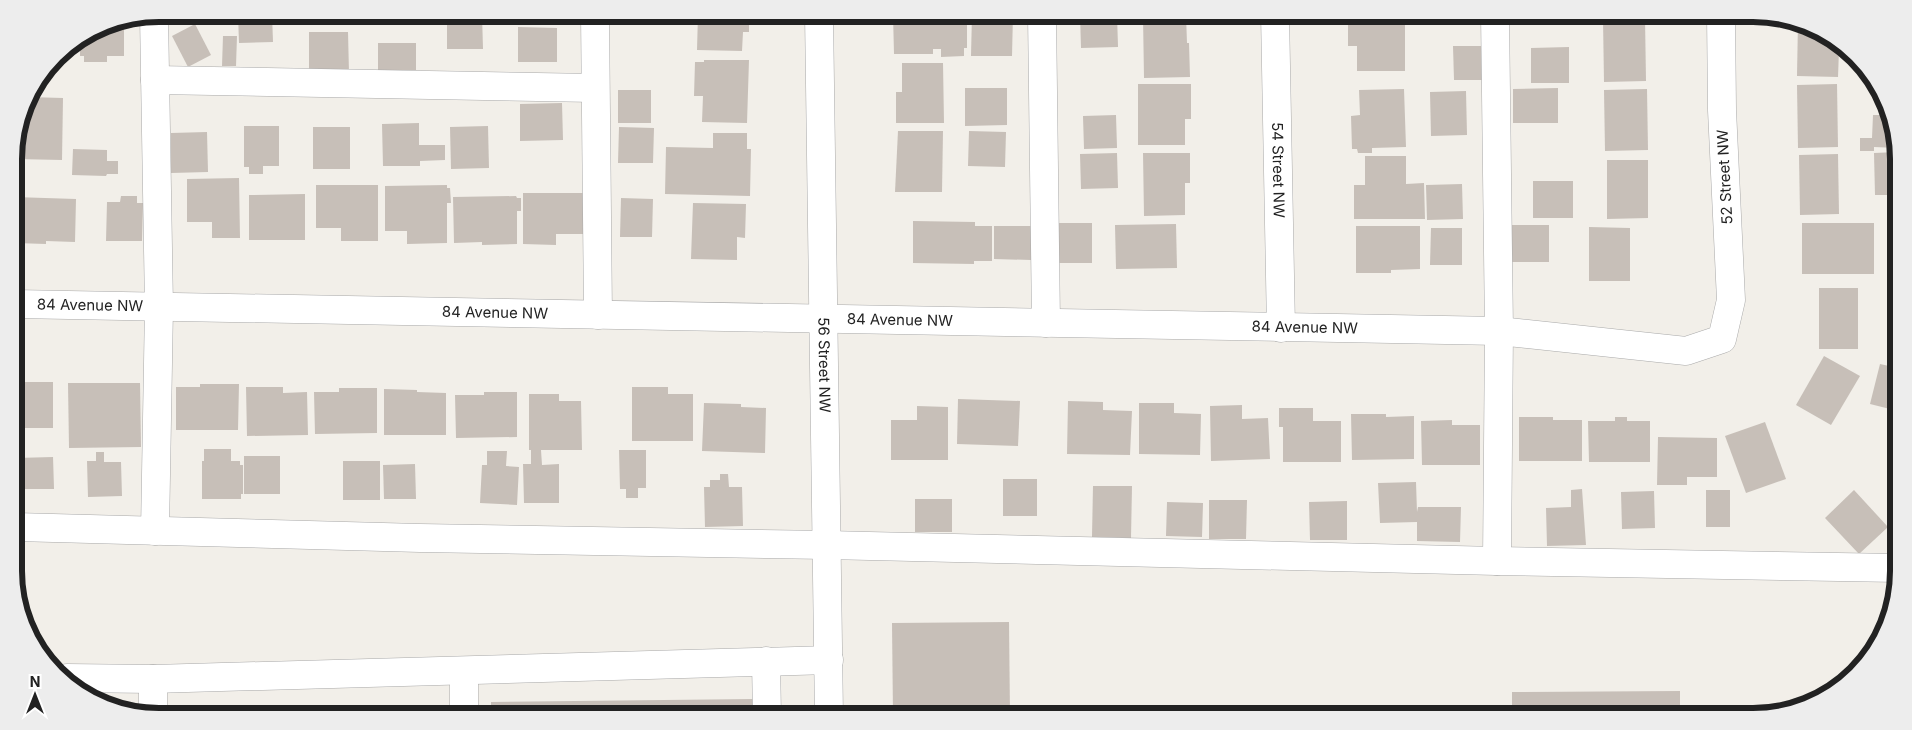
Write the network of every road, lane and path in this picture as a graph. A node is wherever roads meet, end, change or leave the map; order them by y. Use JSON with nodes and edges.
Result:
{"nodes":[{"id":1,"x":595,"y":22,"type":"edge"},
{"id":2,"x":819,"y":22,"type":"edge"},
{"id":3,"x":1042,"y":22,"type":"edge"},
{"id":4,"x":1276,"y":22,"type":"edge"},
{"id":5,"x":1495,"y":22,"type":"edge"},
{"id":6,"x":1721,"y":22,"type":"edge"},
{"id":7,"x":154,"y":23,"type":"edge"},
{"id":8,"x":155,"y":80,"type":"junction"},
{"id":9,"x":595,"y":88,"type":"junction"},
{"id":10,"x":23,"y":304,"type":"edge"},
{"id":11,"x":159,"y":307,"type":"junction"},
{"id":12,"x":598,"y":315,"type":"junction"},
{"id":13,"x":823,"y":319,"type":"junction"},
{"id":14,"x":1046,"y":323,"type":"junction"},
{"id":15,"x":1281,"y":328,"type":"junction"},
{"id":16,"x":1499,"y":331,"type":"junction"},
{"id":17,"x":1722,"y":340,"type":"joint"},
{"id":18,"x":22,"y":527,"type":"edge"},
{"id":19,"x":155,"y":531,"type":"junction"},
{"id":20,"x":827,"y":545,"type":"junction"},
{"id":21,"x":1497,"y":561,"type":"junction"},
{"id":22,"x":1890,"y":568,"type":"edge"},
{"id":23,"x":829,"y":660,"type":"junction"},
{"id":24,"x":766,"y":661,"type":"junction"},
{"id":25,"x":464,"y":671,"type":"junction"},
{"id":26,"x":75,"y":678,"type":"edge"},
{"id":27,"x":153,"y":679,"type":"junction"},
{"id":28,"x":153,"y":707,"type":"edge"},
{"id":29,"x":464,"y":708,"type":"edge"},
{"id":30,"x":767,"y":708,"type":"edge"},
{"id":31,"x":829,"y":708,"type":"edge"}],
"edges":[{"from":1,"to":9,"type":"street"},
{"from":2,"to":13,"type":"street","name":"56 Street NW"},
{"from":3,"to":14,"type":"street"},
{"from":4,"to":15,"type":"street","name":"54 Street NW"},
{"from":5,"to":16,"type":"street"},
{"from":6,"to":17,"type":"street","name":"52 Street NW"},
{"from":7,"to":8,"type":"street"},
{"from":8,"to":9,"type":"street"},
{"from":8,"to":11,"type":"street"},
{"from":9,"to":12,"type":"street"},
{"from":10,"to":11,"type":"street","name":"84 Avenue NW"},
{"from":11,"to":12,"type":"street","name":"84 Avenue NW"},
{"from":11,"to":19,"type":"street"},
{"from":12,"to":13,"type":"street","name":"84 Avenue NW"},
{"from":13,"to":14,"type":"street","name":"84 Avenue NW"},
{"from":13,"to":20,"type":"street","name":"56 Street NW"},
{"from":14,"to":15,"type":"street","name":"84 Avenue NW"},
{"from":15,"to":16,"type":"street","name":"84 Avenue NW"},
{"from":16,"to":17,"type":"street","name":"84 Avenue NW"},
{"from":16,"to":21,"type":"street"},
{"from":18,"to":19,"type":"street"},
{"from":19,"to":20,"type":"street"},
{"from":20,"to":21,"type":"street"},
{"from":20,"to":23,"type":"street","name":"56 Street NW"},
{"from":21,"to":22,"type":"street"},
{"from":23,"to":24,"type":"street"},
{"from":23,"to":31,"type":"street","name":"56 Street NW"},
{"from":24,"to":25,"type":"street"},
{"from":24,"to":30,"type":"street"},
{"from":25,"to":27,"type":"street"},
{"from":25,"to":29,"type":"street"},
{"from":26,"to":27,"type":"street"},
{"from":27,"to":28,"type":"street"}]}
